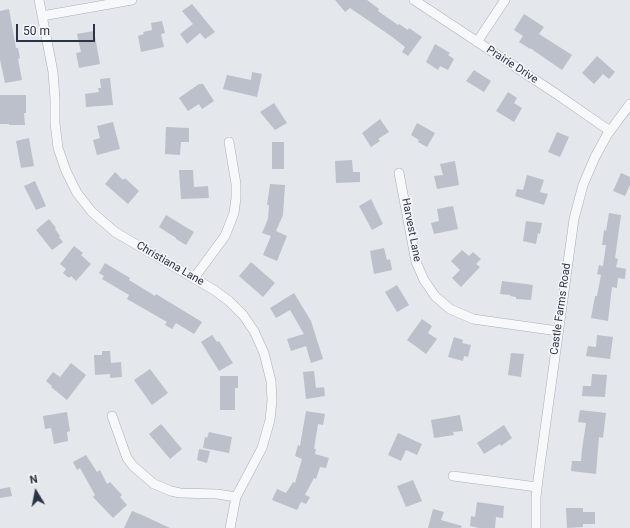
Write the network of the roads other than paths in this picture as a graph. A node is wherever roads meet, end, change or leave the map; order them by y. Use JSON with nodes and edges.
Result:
{"nodes":[{"id":1,"x":39,"y":0,"type":"edge"},
{"id":2,"x":132,"y":0,"type":"edge"},
{"id":3,"x":414,"y":0,"type":"edge"},
{"id":4,"x":505,"y":0,"type":"edge"},
{"id":5,"x":42,"y":16,"type":"junction"},
{"id":6,"x":477,"y":42,"type":"junction"},
{"id":7,"x":630,"y":104,"type":"edge"},
{"id":8,"x":610,"y":131,"type":"junction"},
{"id":9,"x":229,"y":142,"type":"dead end"},
{"id":10,"x":399,"y":174,"type":"dead end"},
{"id":11,"x":194,"y":278,"type":"junction"},
{"id":12,"x":558,"y":331,"type":"junction"},
{"id":13,"x":112,"y":416,"type":"dead end"},
{"id":14,"x":453,"y":476,"type":"dead end"},
{"id":15,"x":537,"y":487,"type":"junction"},
{"id":16,"x":236,"y":497,"type":"junction"},
{"id":17,"x":231,"y":528,"type":"edge"},
{"id":18,"x":536,"y":528,"type":"edge"}],
"edges":[{"from":1,"to":5,"type":"street","name":"Christiana Lane"},
{"from":2,"to":5,"type":"street"},
{"from":3,"to":6,"type":"street","name":"Prairie Drive"},
{"from":4,"to":6,"type":"street"},
{"from":5,"to":11,"type":"street","name":"Christiana Lane"},
{"from":6,"to":8,"type":"street","name":"Prairie Drive"},
{"from":7,"to":8,"type":"street","name":"Castle Farms Road"},
{"from":8,"to":12,"type":"street","name":"Castle Farms Road"},
{"from":9,"to":11,"type":"street"},
{"from":10,"to":12,"type":"street","name":"Harvest Lane"},
{"from":11,"to":16,"type":"street","name":"Christiana Lane"},
{"from":12,"to":15,"type":"street","name":"Castle Farms Road"},
{"from":13,"to":16,"type":"street"},
{"from":14,"to":15,"type":"street"},
{"from":15,"to":18,"type":"street","name":"Castle Farms Road"},
{"from":16,"to":17,"type":"street","name":"Christiana Lane"}]}
